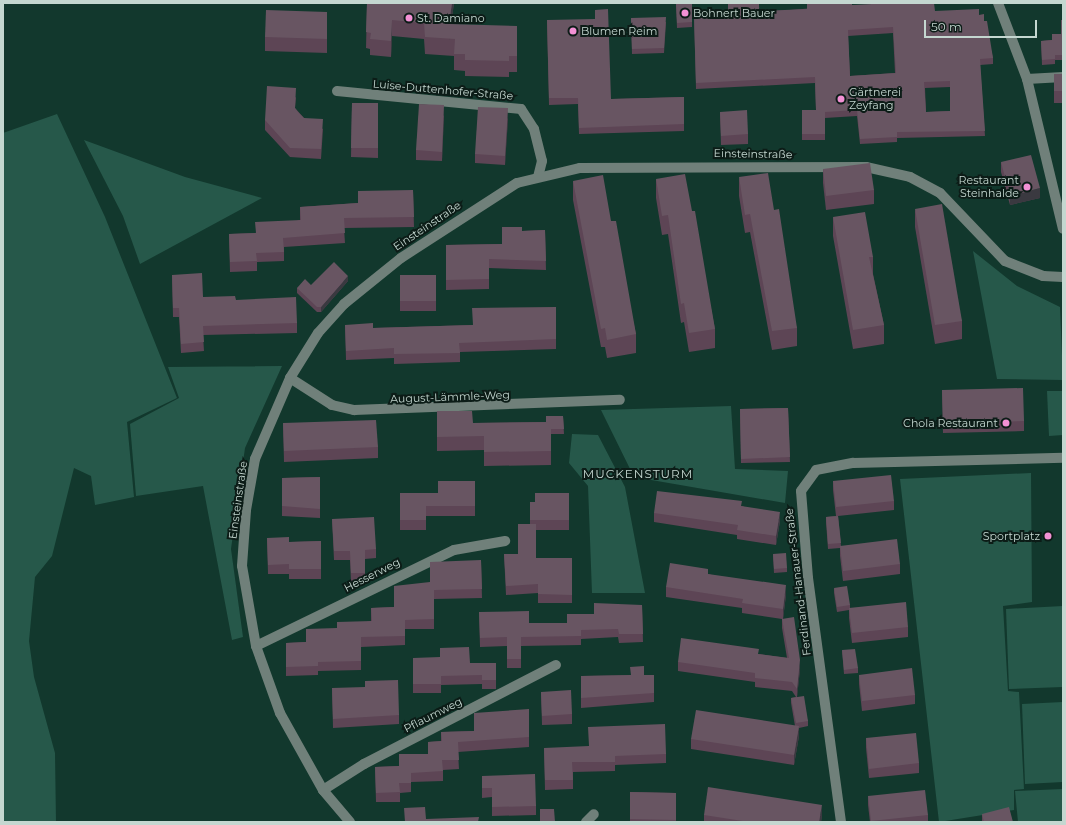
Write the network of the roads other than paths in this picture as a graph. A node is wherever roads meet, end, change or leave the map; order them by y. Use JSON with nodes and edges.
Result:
{"nodes":[{"id":1,"x":998,"y":3,"type":"edge"},
{"id":2,"x":1063,"y":77,"type":"edge"},
{"id":3,"x":1027,"y":79,"type":"junction"},
{"id":4,"x":337,"y":91,"type":"dead end"},
{"id":5,"x":538,"y":177,"type":"junction"},
{"id":6,"x":1063,"y":229,"type":"edge"},
{"id":7,"x":1063,"y":277,"type":"edge"},
{"id":8,"x":290,"y":378,"type":"junction"},
{"id":9,"x":620,"y":400,"type":"dead end"},
{"id":10,"x":1063,"y":458,"type":"edge"},
{"id":11,"x":505,"y":541,"type":"dead end"},
{"id":12,"x":256,"y":646,"type":"junction"},
{"id":13,"x":556,"y":665,"type":"dead end"},
{"id":14,"x":322,"y":790,"type":"junction"},
{"id":15,"x":594,"y":814,"type":"dead end"},
{"id":16,"x":350,"y":822,"type":"edge"},
{"id":17,"x":586,"y":822,"type":"edge"},
{"id":18,"x":841,"y":822,"type":"edge"}],
"edges":[{"from":1,"to":3,"type":"street"},
{"from":2,"to":3,"type":"street"},
{"from":3,"to":6,"type":"street"},
{"from":4,"to":5,"type":"street","name":"Luise-Duttenhofer-Straße"},
{"from":5,"to":7,"type":"street","name":"Einsteinstraße"},
{"from":5,"to":8,"type":"street","name":"Einsteinstraße"},
{"from":8,"to":9,"type":"street","name":"August-Lämmle-Weg"},
{"from":8,"to":12,"type":"street","name":"Einsteinstraße"},
{"from":10,"to":18,"type":"street","name":"Ferdinand-Hanauer-Straße"},
{"from":11,"to":12,"type":"street","name":"Hesserweg"},
{"from":12,"to":14,"type":"street","name":"Einsteinstraße"},
{"from":13,"to":14,"type":"street","name":"Pflaumweg"},
{"from":14,"to":16,"type":"street","name":"Einsteinstraße"},
{"from":15,"to":17,"type":"street"}]}
